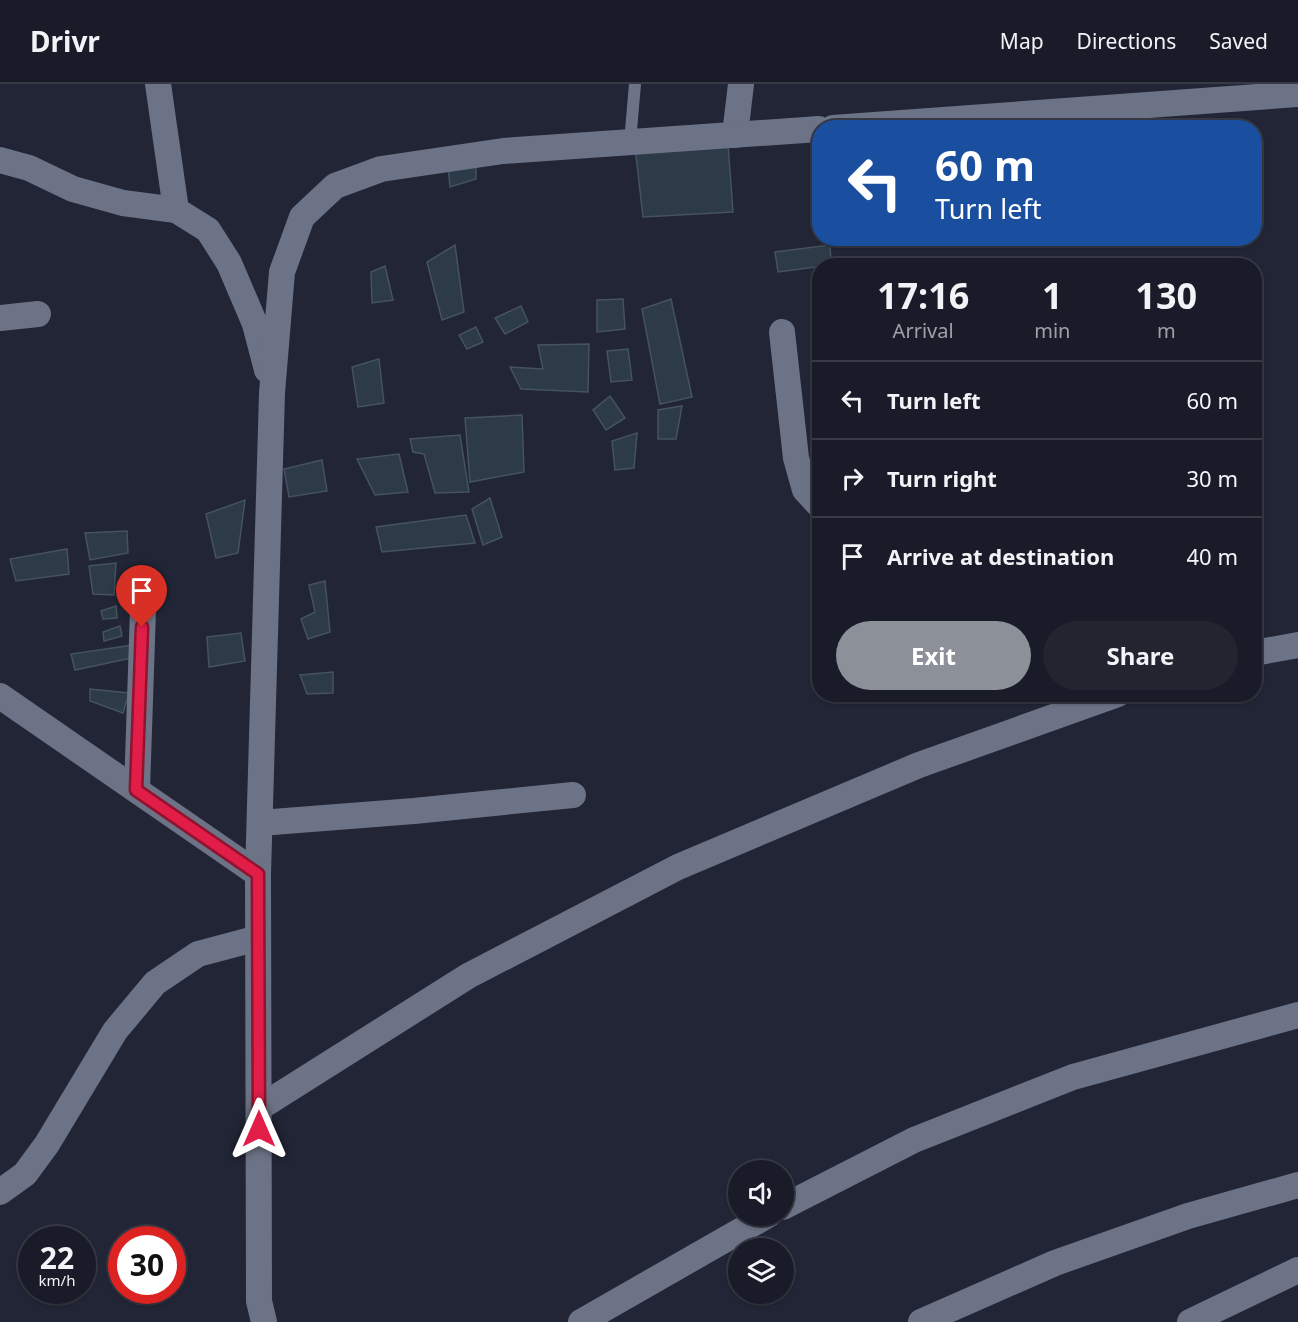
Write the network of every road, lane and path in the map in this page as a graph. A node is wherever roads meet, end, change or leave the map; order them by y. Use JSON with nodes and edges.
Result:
{"nodes":[{"id":1,"x":158,"y":84,"type":"edge"},
{"id":2,"x":635,"y":84,"type":"edge"},
{"id":3,"x":741,"y":84,"type":"edge"},
{"id":4,"x":1298,"y":94,"type":"edge"},
{"id":5,"x":942,"y":120,"type":"edge"},
{"id":6,"x":812,"y":130,"type":"edge"},
{"id":7,"x":735,"y":135,"type":"junction"},
{"id":8,"x":630,"y":142,"type":"junction"},
{"id":9,"x":0,"y":160,"type":"edge"},
{"id":10,"x":176,"y":210,"type":"junction"},
{"id":11,"x":38,"y":314,"type":"dead end"},
{"id":12,"x":0,"y":318,"type":"edge"},
{"id":13,"x":782,"y":332,"type":"dead end"},
{"id":14,"x":272,"y":393,"type":"junction"},
{"id":15,"x":812,"y":498,"type":"edge"},
{"id":16,"x":144,"y":580,"type":"dead end"},
{"id":17,"x":1298,"y":645,"type":"edge"},
{"id":18,"x":1262,"y":652,"type":"edge"},
{"id":19,"x":0,"y":696,"type":"edge"},
{"id":20,"x":1096,"y":702,"type":"edge"},
{"id":21,"x":136,"y":790,"type":"junction"},
{"id":22,"x":573,"y":795,"type":"dead end"},
{"id":23,"x":260,"y":823,"type":"junction"},
{"id":24,"x":258,"y":874,"type":"junction"},
{"id":25,"x":258,"y":938,"type":"junction"},
{"id":26,"x":1298,"y":1015,"type":"edge"},
{"id":27,"x":259,"y":1108,"type":"junction"},
{"id":28,"x":1298,"y":1185,"type":"edge"},
{"id":29,"x":0,"y":1192,"type":"edge"},
{"id":30,"x":794,"y":1201,"type":"edge"},
{"id":31,"x":749,"y":1226,"type":"edge"},
{"id":32,"x":1298,"y":1270,"type":"edge"},
{"id":33,"x":264,"y":1322,"type":"edge"},
{"id":34,"x":581,"y":1322,"type":"edge"},
{"id":35,"x":921,"y":1322,"type":"edge"},
{"id":36,"x":1191,"y":1322,"type":"edge"}],
"edges":[{"from":1,"to":10,"type":"street"},
{"from":2,"to":8,"type":"lane"},
{"from":3,"to":7,"type":"street"},
{"from":4,"to":5,"type":"street"},
{"from":6,"to":7,"type":"street"},
{"from":7,"to":8,"type":"street"},
{"from":8,"to":14,"type":"street"},
{"from":9,"to":10,"type":"street"},
{"from":10,"to":14,"type":"street"},
{"from":11,"to":12,"type":"street"},
{"from":13,"to":15,"type":"street"},
{"from":14,"to":23,"type":"street"},
{"from":16,"to":21,"type":"street"},
{"from":17,"to":18,"type":"street"},
{"from":19,"to":21,"type":"street"},
{"from":20,"to":27,"type":"street"},
{"from":21,"to":24,"type":"street"},
{"from":22,"to":23,"type":"street"},
{"from":23,"to":24,"type":"street"},
{"from":24,"to":25,"type":"street"},
{"from":25,"to":27,"type":"street"},
{"from":25,"to":29,"type":"street"},
{"from":26,"to":30,"type":"street"},
{"from":27,"to":33,"type":"street"},
{"from":28,"to":35,"type":"street"},
{"from":31,"to":34,"type":"street"},
{"from":32,"to":36,"type":"street"}]}
